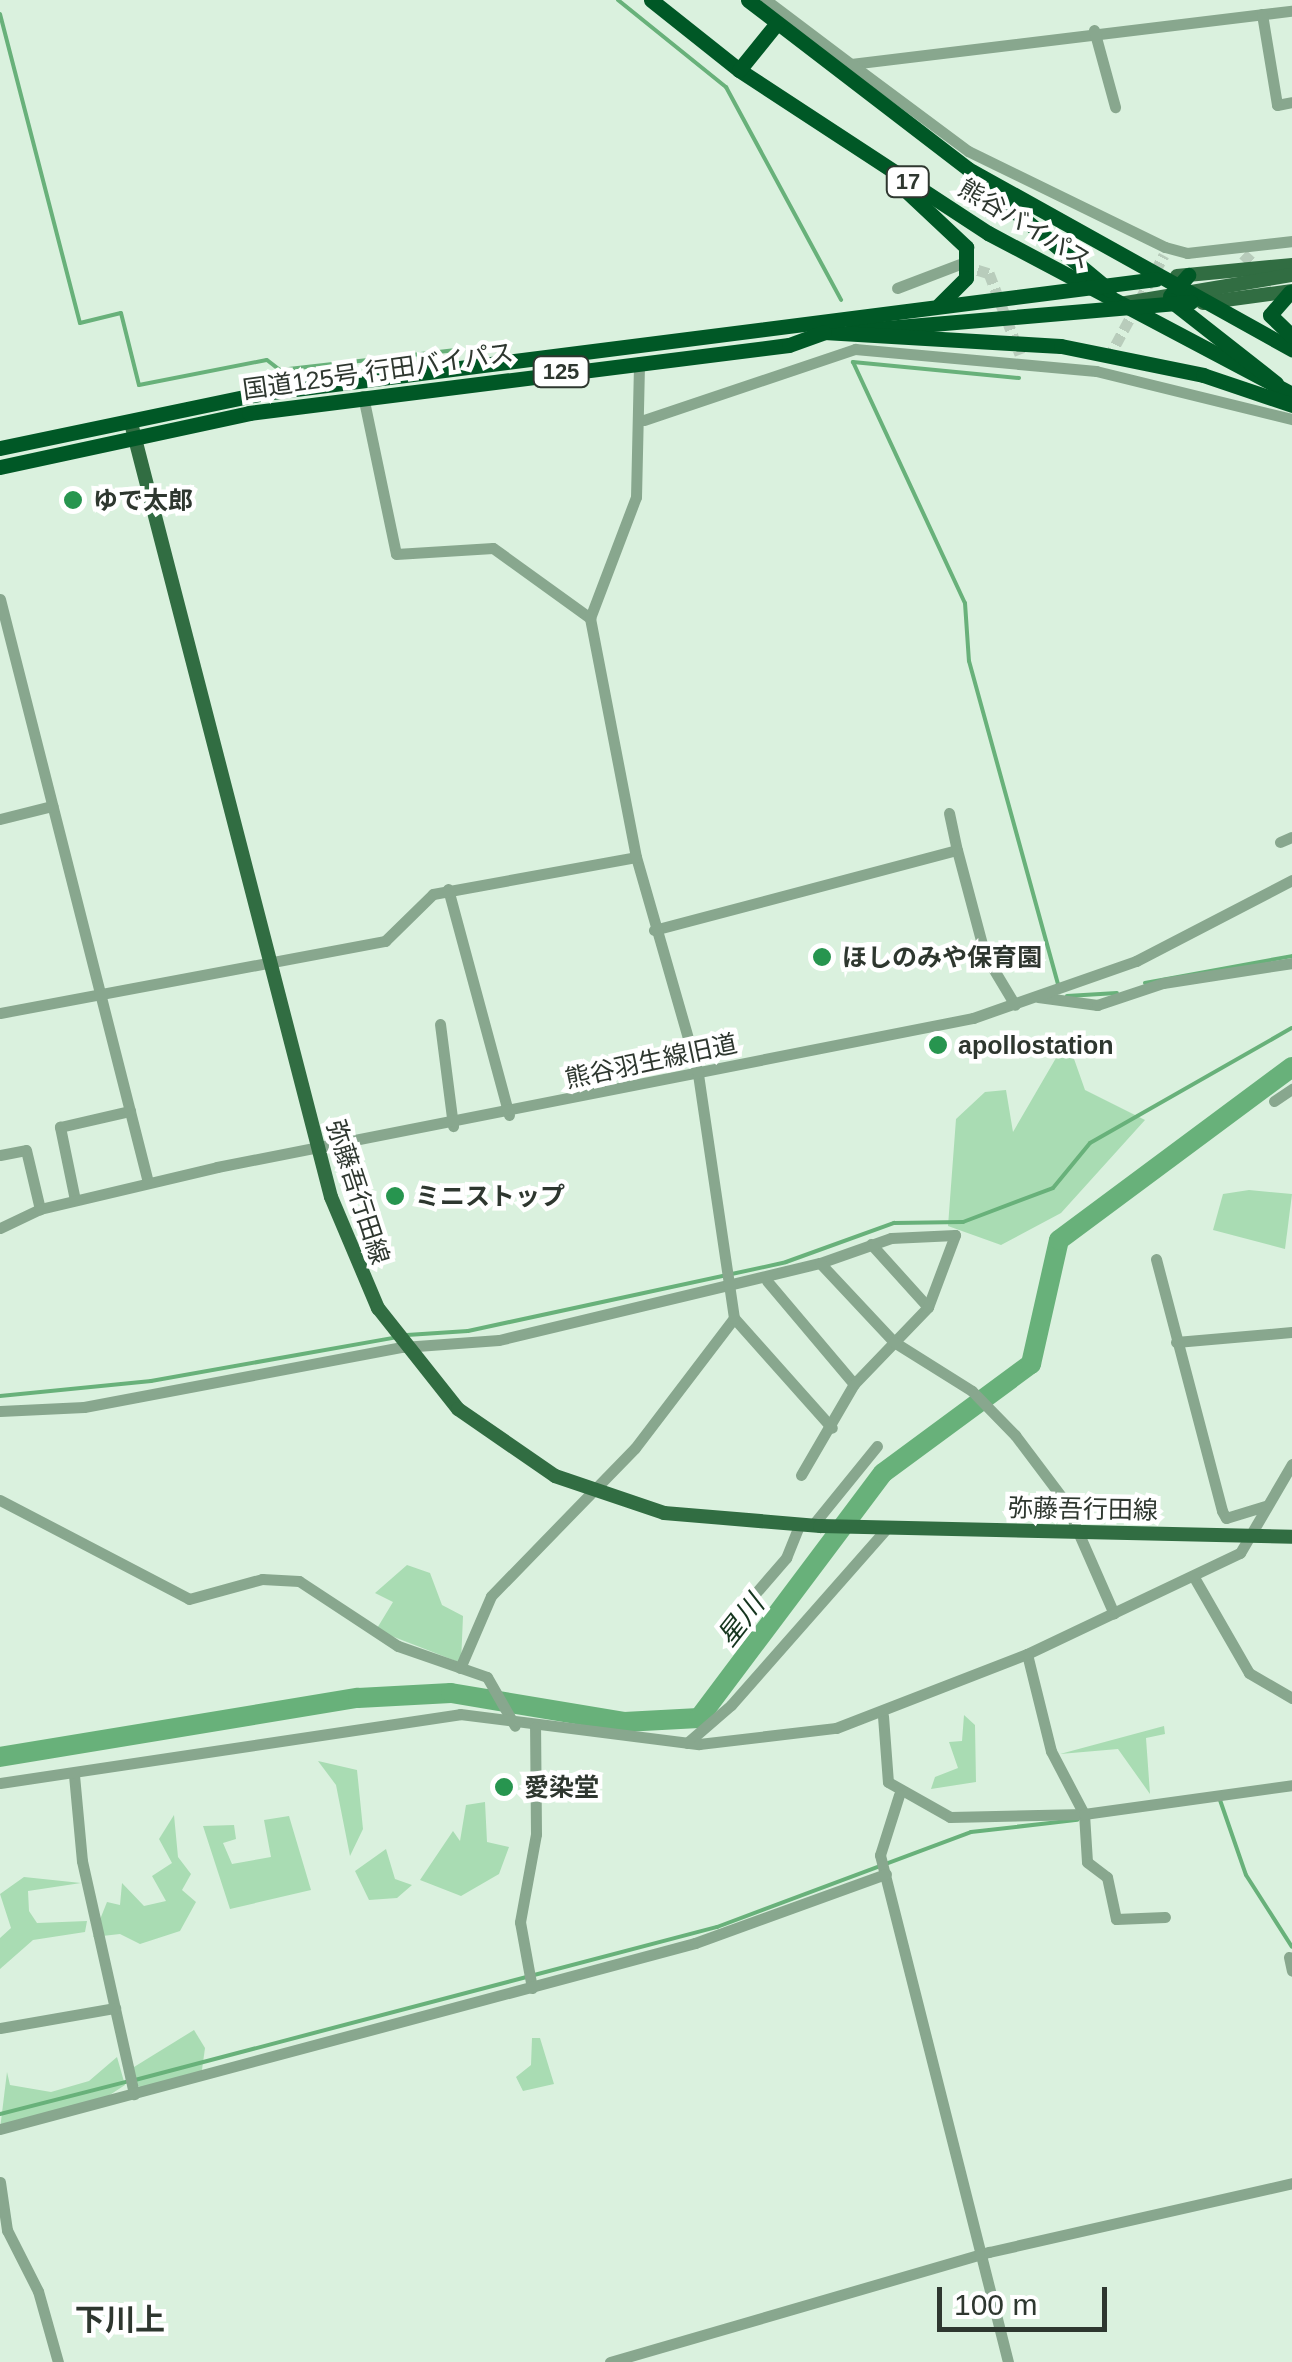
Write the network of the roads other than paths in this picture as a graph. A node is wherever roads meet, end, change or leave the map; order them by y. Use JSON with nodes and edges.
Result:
{"nodes":[{"id":1,"x":651,"y":0,"type":"edge"},
{"id":2,"x":748,"y":0,"type":"edge"},
{"id":3,"x":766,"y":0,"type":"edge"},
{"id":4,"x":1292,"y":11,"type":"edge"},
{"id":5,"x":1262,"y":14,"type":"junction"},
{"id":6,"x":777,"y":23,"type":"junction"},
{"id":7,"x":1094,"y":30,"type":"junction"},
{"id":8,"x":850,"y":64,"type":"junction"},
{"id":9,"x":739,"y":70,"type":"junction"},
{"id":10,"x":1292,"y":102,"type":"edge"},
{"id":11,"x":1115,"y":107,"type":"dead end"},
{"id":12,"x":882,"y":166,"type":"junction"},
{"id":13,"x":968,"y":169,"type":"junction"},
{"id":14,"x":1292,"y":245,"type":"edge"},
{"id":15,"x":960,"y":264,"type":"dead end"},
{"id":16,"x":1292,"y":265,"type":"edge"},
{"id":17,"x":1188,"y":275,"type":"junction"},
{"id":18,"x":1156,"y":279,"type":"junction"},
{"id":19,"x":1106,"y":284,"type":"junction"},
{"id":20,"x":1291,"y":286,"type":"edge"},
{"id":21,"x":1081,"y":287,"type":"junction"},
{"id":22,"x":896,"y":288,"type":"dead end"},
{"id":23,"x":1173,"y":294,"type":"junction"},
{"id":24,"x":1200,"y":303,"type":"junction"},
{"id":25,"x":1112,"y":306,"type":"junction"},
{"id":26,"x":926,"y":310,"type":"junction"},
{"id":27,"x":794,"y":326,"type":"junction"},
{"id":28,"x":824,"y":332,"type":"junction"},
{"id":29,"x":1292,"y":336,"type":"edge"},
{"id":30,"x":1292,"y":349,"type":"edge"},
{"id":31,"x":638,"y":362,"type":"junction"},
{"id":32,"x":1286,"y":391,"type":"edge"},
{"id":33,"x":362,"y":396,"type":"junction"},
{"id":34,"x":1292,"y":406,"type":"edge"},
{"id":35,"x":130,"y":417,"type":"junction"},
{"id":36,"x":1292,"y":419,"type":"edge"},
{"id":37,"x":644,"y":420,"type":"junction"},
{"id":38,"x":134,"y":434,"type":"junction"},
{"id":39,"x":0,"y":448,"type":"edge"},
{"id":40,"x":0,"y":467,"type":"edge"},
{"id":41,"x":0,"y":599,"type":"edge"},
{"id":42,"x":590,"y":618,"type":"junction"},
{"id":43,"x":52,"y":806,"type":"junction"},
{"id":44,"x":949,"y":813,"type":"dead end"},
{"id":45,"x":0,"y":818,"type":"edge"},
{"id":46,"x":958,"y":850,"type":"junction"},
{"id":47,"x":636,"y":856,"type":"junction"},
{"id":48,"x":1292,"y":880,"type":"edge"},
{"id":49,"x":448,"y":890,"type":"junction"},
{"id":50,"x":654,"y":930,"type":"junction"},
{"id":51,"x":270,"y":962,"type":"junction"},
{"id":52,"x":1292,"y":963,"type":"edge"},
{"id":53,"x":100,"y":996,"type":"junction"},
{"id":54,"x":1038,"y":997,"type":"junction"},
{"id":55,"x":1014,"y":1005,"type":"junction"},
{"id":56,"x":0,"y":1013,"type":"edge"},
{"id":57,"x":440,"y":1024,"type":"dead end"},
{"id":58,"x":698,"y":1073,"type":"junction"},
{"id":59,"x":1292,"y":1089,"type":"edge"},
{"id":60,"x":1274,"y":1100,"type":"dead end"},
{"id":61,"x":130,"y":1111,"type":"junction"},
{"id":62,"x":509,"y":1115,"type":"junction"},
{"id":63,"x":453,"y":1126,"type":"junction"},
{"id":64,"x":318,"y":1148,"type":"junction"},
{"id":65,"x":0,"y":1155,"type":"edge"},
{"id":66,"x":148,"y":1182,"type":"junction"},
{"id":67,"x":75,"y":1200,"type":"junction"},
{"id":68,"x":40,"y":1209,"type":"junction"},
{"id":69,"x":0,"y":1217,"type":"edge"},
{"id":70,"x":19,"y":1218,"type":"junction"},
{"id":71,"x":0,"y":1228,"type":"edge"},
{"id":72,"x":871,"y":1244,"type":"junction"},
{"id":73,"x":1156,"y":1259,"type":"dead end"},
{"id":74,"x":820,"y":1263,"type":"junction"},
{"id":75,"x":767,"y":1282,"type":"junction"},
{"id":76,"x":736,"y":1286,"type":"junction"},
{"id":77,"x":928,"y":1307,"type":"junction"},
{"id":78,"x":734,"y":1318,"type":"junction"},
{"id":79,"x":1292,"y":1332,"type":"edge"},
{"id":80,"x":894,"y":1342,"type":"junction"},
{"id":81,"x":1176,"y":1342,"type":"junction"},
{"id":82,"x":403,"y":1347,"type":"junction"},
{"id":83,"x":854,"y":1384,"type":"junction"},
{"id":84,"x":0,"y":1411,"type":"edge"},
{"id":85,"x":832,"y":1428,"type":"junction"},
{"id":86,"x":877,"y":1446,"type":"dead end"},
{"id":87,"x":1292,"y":1464,"type":"edge"},
{"id":88,"x":800,"y":1474,"type":"dead end"},
{"id":89,"x":12,"y":1486,"type":"dead end"},
{"id":90,"x":590,"y":1492,"type":"junction"},
{"id":91,"x":4,"y":1501,"type":"edge"},
{"id":92,"x":1265,"y":1506,"type":"junction"},
{"id":93,"x":810,"y":1526,"type":"junction"},
{"id":94,"x":883,"y":1528,"type":"junction"},
{"id":95,"x":1080,"y":1531,"type":"junction"},
{"id":96,"x":1250,"y":1536,"type":"junction"},
{"id":97,"x":1292,"y":1537,"type":"edge"},
{"id":98,"x":1195,"y":1579,"type":"junction"},
{"id":99,"x":747,"y":1603,"type":"dead end"},
{"id":100,"x":1114,"y":1614,"type":"junction"},
{"id":101,"x":1027,"y":1654,"type":"junction"},
{"id":102,"x":460,"y":1668,"type":"junction"},
{"id":103,"x":1292,"y":1698,"type":"edge"},
{"id":104,"x":882,"y":1716,"type":"junction"},
{"id":105,"x":515,"y":1725,"type":"junction"},
{"id":106,"x":535,"y":1727,"type":"junction"},
{"id":107,"x":687,"y":1743,"type":"junction"},
{"id":108,"x":74,"y":1775,"type":"junction"},
{"id":109,"x":0,"y":1784,"type":"edge"},
{"id":110,"x":1292,"y":1785,"type":"edge"},
{"id":111,"x":899,"y":1795,"type":"junction"},
{"id":112,"x":1084,"y":1814,"type":"junction"},
{"id":113,"x":886,"y":1874,"type":"junction"},
{"id":114,"x":1165,"y":1917,"type":"dead end"},
{"id":115,"x":1289,"y":1957,"type":"dead end"},
{"id":116,"x":1292,"y":1971,"type":"edge"},
{"id":117,"x":532,"y":1988,"type":"junction"},
{"id":118,"x":115,"y":2008,"type":"junction"},
{"id":119,"x":0,"y":2028,"type":"edge"},
{"id":120,"x":134,"y":2094,"type":"junction"},
{"id":121,"x":0,"y":2129,"type":"edge"},
{"id":122,"x":0,"y":2182,"type":"edge"},
{"id":123,"x":1292,"y":2183,"type":"edge"},
{"id":124,"x":980,"y":2257,"type":"junction"},
{"id":125,"x":58,"y":2362,"type":"edge"},
{"id":126,"x":610,"y":2362,"type":"edge"},
{"id":127,"x":1008,"y":2362,"type":"edge"}],
"edges":[{"from":1,"to":9,"type":"highway","name":"熊谷バイパス","number":"17"},
{"from":2,"to":6,"type":"highway","name":"熊谷バイパス","number":"17"},
{"from":3,"to":8,"type":"street"},
{"from":4,"to":5,"type":"street"},
{"from":5,"to":7,"type":"street"},
{"from":5,"to":10,"type":"street"},
{"from":6,"to":9,"type":"highway"},
{"from":6,"to":13,"type":"highway","name":"熊谷バイパス","number":"17"},
{"from":7,"to":8,"type":"street"},
{"from":7,"to":11,"type":"street"},
{"from":8,"to":14,"type":"street"},
{"from":9,"to":12,"type":"highway","name":"熊谷バイパス","number":"17"},
{"from":12,"to":21,"type":"highway","name":"熊谷バイパス","number":"17"},
{"from":12,"to":26,"type":"highway"},
{"from":13,"to":18,"type":"highway","name":"熊谷バイパス","number":"17"},
{"from":13,"to":19,"type":"highway"},
{"from":15,"to":22,"type":"street"},
{"from":16,"to":17,"type":"main road"},
{"from":17,"to":18,"type":"main road"},
{"from":17,"to":23,"type":"highway"},
{"from":18,"to":19,"type":"highway","name":"国道125号 行田バイパス","number":"125"},
{"from":18,"to":23,"type":"highway","name":"熊谷バイパス","number":"17"},
{"from":19,"to":21,"type":"highway","name":"国道125号 行田バイパス","number":"125"},
{"from":19,"to":25,"type":"highway"},
{"from":20,"to":23,"type":"main road"},
{"from":20,"to":24,"type":"main road"},
{"from":20,"to":29,"type":"highway"},
{"from":21,"to":25,"type":"highway","name":"熊谷バイパス","number":"17"},
{"from":21,"to":26,"type":"highway","name":"国道125号 行田バイパス","number":"125"},
{"from":23,"to":24,"type":"highway","name":"国道125号 行田バイパス","number":"125"},
{"from":23,"to":25,"type":"highway","name":"国道125号 行田バイパス","number":"125"},
{"from":23,"to":32,"type":"highway"},
{"from":24,"to":30,"type":"highway"},
{"from":25,"to":28,"type":"highway","name":"国道125号 行田バイパス","number":"125"},
{"from":25,"to":32,"type":"highway","name":"熊谷バイパス","number":"17"},
{"from":26,"to":27,"type":"highway","name":"国道125号 行田バイパス","number":"125"},
{"from":27,"to":28,"type":"highway","name":"国道125号 行田バイパス","number":"125"},
{"from":27,"to":35,"type":"highway","name":"国道125号 行田バイパス","number":"125"},
{"from":28,"to":31,"type":"highway","name":"国道125号 行田バイパス","number":"125"},
{"from":28,"to":34,"type":"highway"},
{"from":31,"to":33,"type":"highway","name":"国道125号 行田バイパス","number":"125"},
{"from":31,"to":37,"type":"street"},
{"from":33,"to":38,"type":"highway","name":"国道125号 行田バイパス","number":"125"},
{"from":33,"to":42,"type":"street"},
{"from":35,"to":38,"type":"main road","name":"弥藤吾行田線"},
{"from":35,"to":39,"type":"highway","name":"国道125号 行田バイパス","number":"125"},
{"from":36,"to":37,"type":"street"},
{"from":37,"to":42,"type":"street"},
{"from":38,"to":40,"type":"highway","name":"国道125号 行田バイパス","number":"125"},
{"from":38,"to":51,"type":"main road","name":"弥藤吾行田線"},
{"from":41,"to":43,"type":"street"},
{"from":42,"to":47,"type":"street"},
{"from":43,"to":45,"type":"street"},
{"from":43,"to":53,"type":"street"},
{"from":44,"to":46,"type":"street"},
{"from":46,"to":50,"type":"street"},
{"from":46,"to":55,"type":"street"},
{"from":47,"to":49,"type":"street"},
{"from":47,"to":50,"type":"street"},
{"from":48,"to":54,"type":"street","name":"熊谷羽生線旧道"},
{"from":49,"to":51,"type":"street"},
{"from":49,"to":62,"type":"street"},
{"from":50,"to":58,"type":"street"},
{"from":51,"to":53,"type":"street"},
{"from":51,"to":64,"type":"main road","name":"弥藤吾行田線"},
{"from":52,"to":54,"type":"street"},
{"from":53,"to":56,"type":"street"},
{"from":53,"to":61,"type":"street"},
{"from":54,"to":55,"type":"street","name":"熊谷羽生線旧道"},
{"from":55,"to":58,"type":"street","name":"熊谷羽生線旧道"},
{"from":57,"to":63,"type":"street"},
{"from":58,"to":62,"type":"street","name":"熊谷羽生線旧道"},
{"from":58,"to":76,"type":"street"},
{"from":59,"to":60,"type":"street"},
{"from":61,"to":66,"type":"street"},
{"from":61,"to":67,"type":"street"},
{"from":62,"to":63,"type":"street","name":"熊谷羽生線旧道"},
{"from":63,"to":64,"type":"street","name":"熊谷羽生線旧道"},
{"from":64,"to":66,"type":"street","name":"熊谷羽生線旧道"},
{"from":64,"to":82,"type":"main road","name":"弥藤吾行田線"},
{"from":65,"to":68,"type":"street"},
{"from":66,"to":67,"type":"street","name":"熊谷羽生線旧道"},
{"from":67,"to":68,"type":"street","name":"熊谷羽生線旧道"},
{"from":68,"to":70,"type":"street","name":"熊谷羽生線旧道"},
{"from":69,"to":70,"type":"street"},
{"from":70,"to":71,"type":"street","name":"熊谷羽生線旧道"},
{"from":72,"to":74,"type":"street"},
{"from":72,"to":77,"type":"street"},
{"from":72,"to":77,"type":"street"},
{"from":73,"to":81,"type":"street"},
{"from":74,"to":75,"type":"street"},
{"from":74,"to":80,"type":"street"},
{"from":75,"to":76,"type":"street"},
{"from":75,"to":83,"type":"street"},
{"from":76,"to":78,"type":"street"},
{"from":76,"to":82,"type":"street"},
{"from":77,"to":80,"type":"street"},
{"from":78,"to":85,"type":"street"},
{"from":78,"to":90,"type":"street"},
{"from":79,"to":81,"type":"street"},
{"from":80,"to":83,"type":"street"},
{"from":80,"to":95,"type":"street"},
{"from":81,"to":92,"type":"street"},
{"from":82,"to":84,"type":"street"},
{"from":82,"to":90,"type":"main road","name":"弥藤吾行田線"},
{"from":83,"to":85,"type":"street"},
{"from":85,"to":88,"type":"street"},
{"from":86,"to":93,"type":"street"},
{"from":87,"to":92,"type":"street"},
{"from":89,"to":91,"type":"street"},
{"from":90,"to":93,"type":"main road","name":"弥藤吾行田線"},
{"from":90,"to":102,"type":"street"},
{"from":91,"to":102,"type":"street"},
{"from":92,"to":96,"type":"street"},
{"from":93,"to":94,"type":"main road","name":"弥藤吾行田線"},
{"from":93,"to":99,"type":"street"},
{"from":94,"to":95,"type":"main road","name":"弥藤吾行田線"},
{"from":94,"to":107,"type":"street"},
{"from":95,"to":96,"type":"main road","name":"弥藤吾行田線"},
{"from":95,"to":100,"type":"street"},
{"from":96,"to":97,"type":"main road","name":"弥藤吾行田線"},
{"from":96,"to":98,"type":"street"},
{"from":98,"to":100,"type":"street"},
{"from":98,"to":103,"type":"street"},
{"from":100,"to":101,"type":"street"},
{"from":101,"to":104,"type":"street"},
{"from":101,"to":112,"type":"street"},
{"from":102,"to":105,"type":"street"},
{"from":104,"to":107,"type":"street"},
{"from":104,"to":111,"type":"street"},
{"from":105,"to":106,"type":"street"},
{"from":105,"to":108,"type":"street"},
{"from":106,"to":107,"type":"street"},
{"from":106,"to":117,"type":"street"},
{"from":108,"to":109,"type":"street"},
{"from":108,"to":118,"type":"street"},
{"from":110,"to":112,"type":"street"},
{"from":111,"to":112,"type":"street"},
{"from":111,"to":113,"type":"street"},
{"from":112,"to":114,"type":"street"},
{"from":113,"to":117,"type":"street"},
{"from":113,"to":124,"type":"street"},
{"from":115,"to":116,"type":"street"},
{"from":117,"to":120,"type":"street"},
{"from":118,"to":119,"type":"street"},
{"from":118,"to":120,"type":"street"},
{"from":120,"to":121,"type":"street"},
{"from":122,"to":125,"type":"street"},
{"from":123,"to":124,"type":"street"},
{"from":124,"to":126,"type":"street"},
{"from":124,"to":127,"type":"street"}]}
